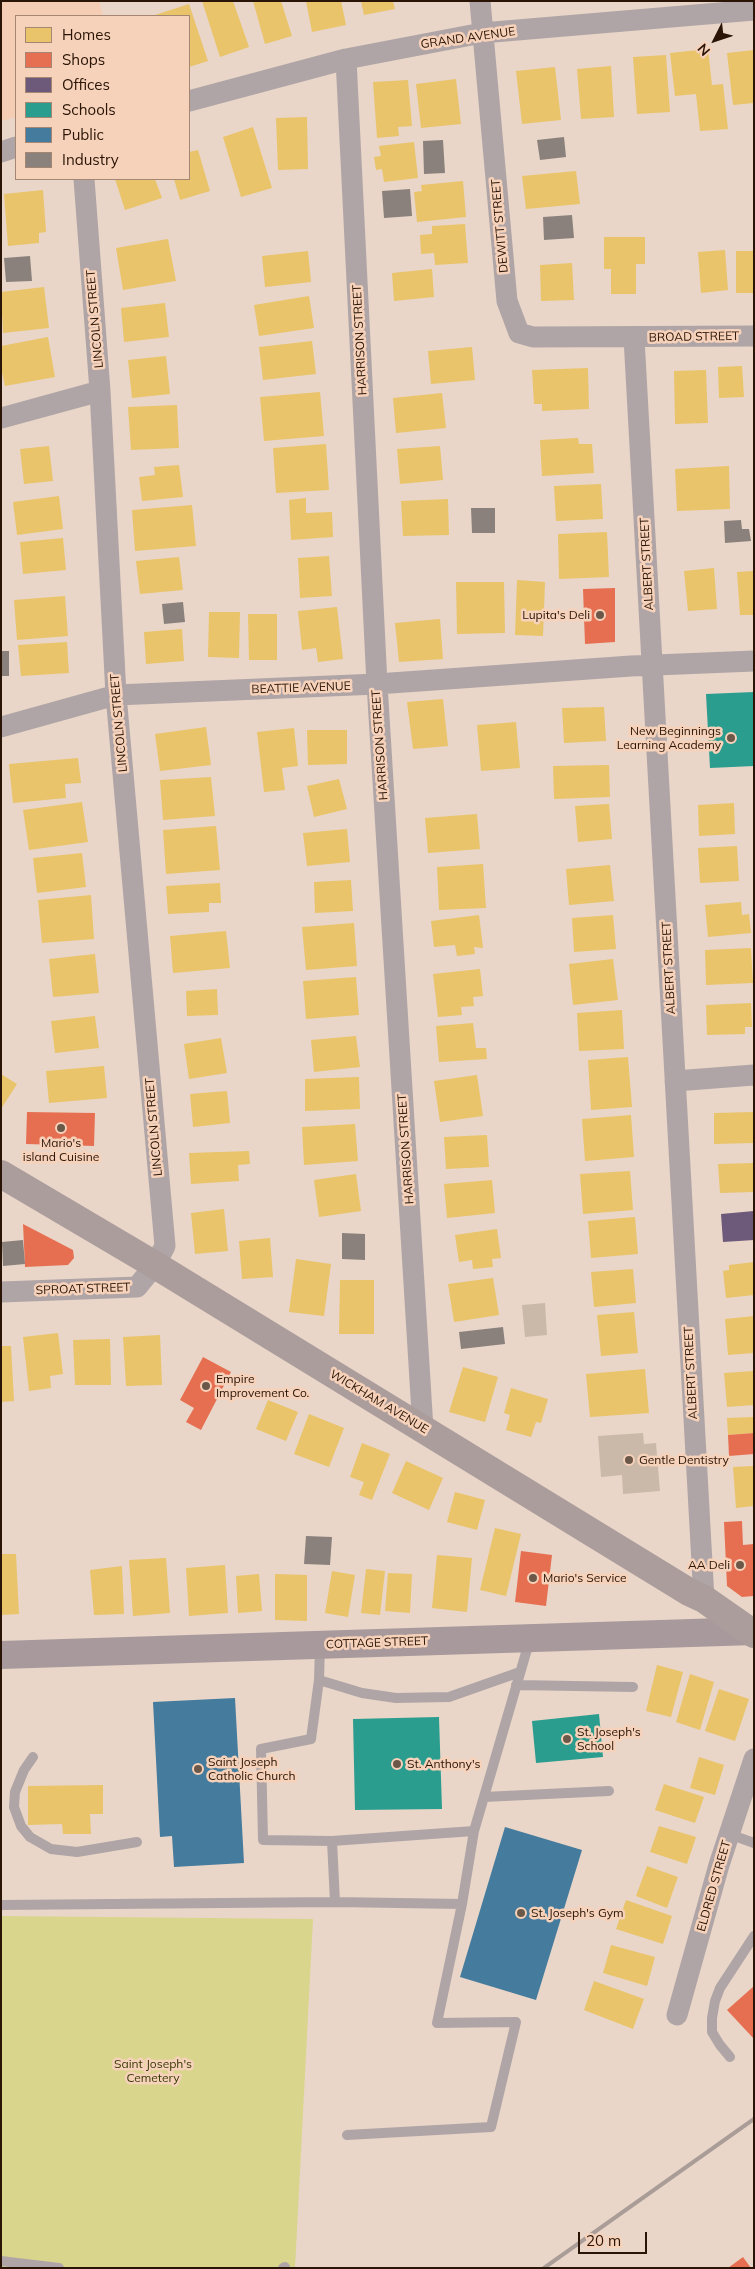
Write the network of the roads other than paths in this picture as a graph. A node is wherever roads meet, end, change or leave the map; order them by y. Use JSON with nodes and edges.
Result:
{"nodes":[{"id":1,"x":480,"y":1,"type":"edge"},
{"id":2,"x":754,"y":10,"type":"edge"},
{"id":3,"x":482,"y":34,"type":"junction"},
{"id":4,"x":346,"y":59,"type":"junction"},
{"id":5,"x":190,"y":101,"type":"edge"},
{"id":6,"x":15,"y":148,"type":"edge"},
{"id":7,"x":1,"y":152,"type":"edge"},
{"id":8,"x":84,"y":180,"type":"edge"},
{"id":9,"x":754,"y":336,"type":"edge"},
{"id":10,"x":634,"y":338,"type":"junction"},
{"id":11,"x":100,"y":391,"type":"junction"},
{"id":12,"x":1,"y":418,"type":"edge"},
{"id":13,"x":754,"y":661,"type":"edge"},
{"id":14,"x":652,"y":665,"type":"junction"},
{"id":15,"x":377,"y":684,"type":"junction"},
{"id":16,"x":116,"y":696,"type":"junction"},
{"id":17,"x":1,"y":727,"type":"edge"},
{"id":18,"x":754,"y":1075,"type":"edge"},
{"id":19,"x":676,"y":1082,"type":"junction"},
{"id":20,"x":1,"y":1174,"type":"edge"},
{"id":21,"x":155,"y":1265,"type":"junction"},
{"id":22,"x":1,"y":1292,"type":"edge"},
{"id":23,"x":424,"y":1429,"type":"junction"},
{"id":24,"x":704,"y":1599,"type":"junction"},
{"id":25,"x":752,"y":1632,"type":"edge"},
{"id":26,"x":530,"y":1638,"type":"junction"},
{"id":27,"x":320,"y":1645,"type":"junction"},
{"id":28,"x":1,"y":1655,"type":"edge"},
{"id":29,"x":520,"y":1672,"type":"junction"},
{"id":30,"x":319,"y":1680,"type":"junction"},
{"id":31,"x":516,"y":1685,"type":"junction"},
{"id":32,"x":633,"y":1687,"type":"dead end"},
{"id":33,"x":33,"y":1757,"type":"dead end"},
{"id":34,"x":754,"y":1759,"type":"edge"},
{"id":35,"x":609,"y":1791,"type":"dead end"},
{"id":36,"x":484,"y":1797,"type":"junction"},
{"id":37,"x":474,"y":1831,"type":"junction"},
{"id":38,"x":729,"y":1834,"type":"junction"},
{"id":39,"x":332,"y":1841,"type":"junction"},
{"id":40,"x":137,"y":1842,"type":"dead end"},
{"id":41,"x":754,"y":1843,"type":"edge"},
{"id":42,"x":335,"y":1902,"type":"junction"},
{"id":43,"x":462,"y":1904,"type":"junction"},
{"id":44,"x":1,"y":1905,"type":"edge"},
{"id":45,"x":754,"y":1936,"type":"edge"},
{"id":46,"x":677,"y":2014,"type":"dead end"},
{"id":47,"x":730,"y":2057,"type":"dead end"},
{"id":48,"x":346,"y":2135,"type":"dead end"},
{"id":49,"x":1,"y":2261,"type":"edge"},
{"id":50,"x":59,"y":2268,"type":"edge"}],
"edges":[{"from":1,"to":3,"type":"street","name":"DEWITT STREET"},
{"from":2,"to":3,"type":"street","name":"GRAND AVENUE"},
{"from":3,"to":4,"type":"street","name":"GRAND AVENUE"},
{"from":3,"to":10,"type":"street","name":"DEWITT STREET"},
{"from":4,"to":5,"type":"street","name":"GRAND AVENUE"},
{"from":4,"to":15,"type":"street","name":"HARRISON STREET"},
{"from":6,"to":7,"type":"street"},
{"from":8,"to":11,"type":"street","name":"LINCOLN STREET"},
{"from":9,"to":10,"type":"street","name":"BROAD STREET"},
{"from":10,"to":14,"type":"street","name":"ALBERT STREET"},
{"from":11,"to":12,"type":"street"},
{"from":11,"to":16,"type":"street","name":"LINCOLN STREET"},
{"from":13,"to":14,"type":"street","name":"BEATTIE AVENUE"},
{"from":14,"to":15,"type":"street","name":"BEATTIE AVENUE"},
{"from":14,"to":19,"type":"street","name":"ALBERT STREET"},
{"from":15,"to":16,"type":"street","name":"BEATTIE AVENUE"},
{"from":15,"to":23,"type":"street","name":"HARRISON STREET"},
{"from":16,"to":17,"type":"street","name":"BEATTIE AVENUE"},
{"from":16,"to":21,"type":"street","name":"LINCOLN STREET"},
{"from":18,"to":19,"type":"street"},
{"from":19,"to":24,"type":"street","name":"ALBERT STREET"},
{"from":20,"to":21,"type":"main road","name":"WICKHAM AVENUE"},
{"from":21,"to":22,"type":"street","name":"SPROAT STREET"},
{"from":21,"to":23,"type":"main road","name":"WICKHAM AVENUE"},
{"from":23,"to":24,"type":"main road","name":"WICKHAM AVENUE"},
{"from":24,"to":25,"type":"main road","name":"WICKHAM AVENUE"},
{"from":25,"to":26,"type":"street","name":"COTTAGE STREET"},
{"from":26,"to":27,"type":"street","name":"COTTAGE STREET"},
{"from":26,"to":29,"type":"lane"},
{"from":27,"to":28,"type":"street","name":"COTTAGE STREET"},
{"from":27,"to":30,"type":"lane"},
{"from":29,"to":30,"type":"lane"},
{"from":29,"to":31,"type":"lane"},
{"from":30,"to":39,"type":"lane"},
{"from":31,"to":32,"type":"lane"},
{"from":31,"to":36,"type":"lane"},
{"from":33,"to":40,"type":"lane"},
{"from":34,"to":38,"type":"street","name":"ELDRED STREET"},
{"from":35,"to":36,"type":"lane"},
{"from":36,"to":37,"type":"lane"},
{"from":37,"to":39,"type":"lane"},
{"from":37,"to":43,"type":"lane"},
{"from":38,"to":41,"type":"lane"},
{"from":38,"to":46,"type":"street","name":"ELDRED STREET"},
{"from":39,"to":42,"type":"lane"},
{"from":42,"to":43,"type":"lane"},
{"from":42,"to":44,"type":"lane"},
{"from":43,"to":48,"type":"lane"},
{"from":45,"to":47,"type":"lane"},
{"from":49,"to":50,"type":"lane"}]}
